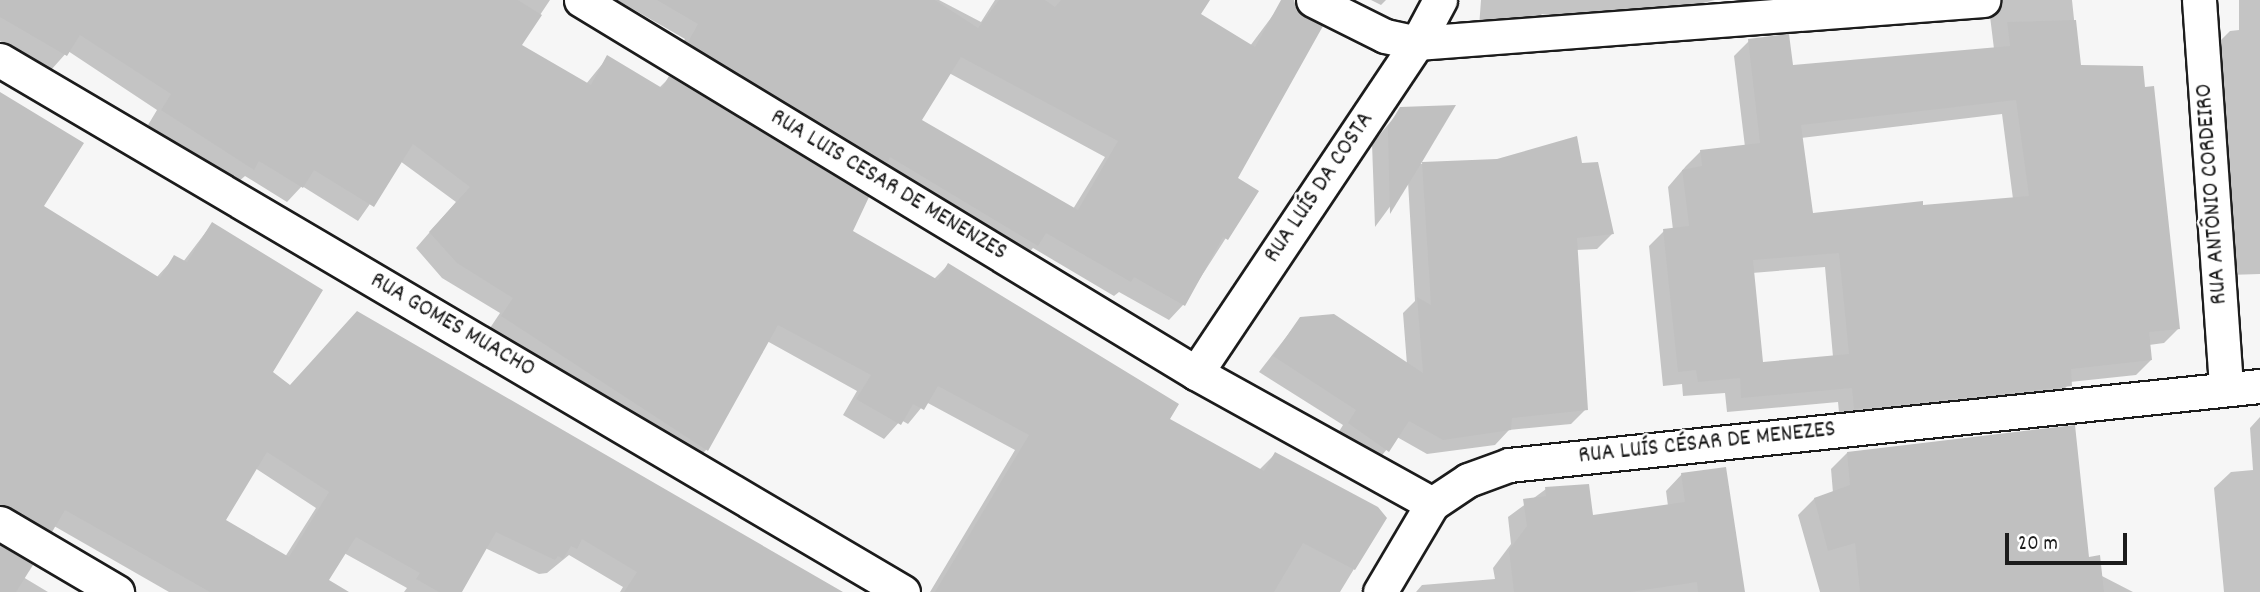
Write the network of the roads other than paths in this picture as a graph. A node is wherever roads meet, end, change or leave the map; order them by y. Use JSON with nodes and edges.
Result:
{"nodes":[{"id":1,"x":581,"y":0,"type":"edge"},
{"id":2,"x":1313,"y":0,"type":"edge"},
{"id":3,"x":1440,"y":0,"type":"edge"},
{"id":4,"x":1983,"y":0,"type":"edge"},
{"id":5,"x":2199,"y":0,"type":"edge"},
{"id":6,"x":1417,"y":43,"type":"junction"},
{"id":7,"x":0,"y":60,"type":"edge"},
{"id":8,"x":1196,"y":373,"type":"junction"},
{"id":9,"x":2260,"y":386,"type":"edge"},
{"id":10,"x":2226,"y":389,"type":"junction"},
{"id":11,"x":1432,"y":504,"type":"junction"},
{"id":12,"x":0,"y":523,"type":"edge"},
{"id":13,"x":117,"y":592,"type":"edge"},
{"id":14,"x":903,"y":592,"type":"edge"},
{"id":15,"x":1380,"y":592,"type":"edge"}],
"edges":[{"from":1,"to":8,"type":"street","name":"RUA LUIS CESAR DE MENENZES"},
{"from":2,"to":6,"type":"street"},
{"from":3,"to":6,"type":"street","name":"RUA LUÍS DA COSTA"},
{"from":4,"to":6,"type":"street"},
{"from":5,"to":10,"type":"street","name":"RUA ANTÔNIO CORDEIRO"},
{"from":6,"to":8,"type":"street","name":"RUA LUÍS DA COSTA"},
{"from":7,"to":14,"type":"street","name":"RUA GOMES MUACHO"},
{"from":8,"to":11,"type":"street"},
{"from":9,"to":10,"type":"street","name":"RUA LUÍS CÉSAR DE MENEZES"},
{"from":10,"to":11,"type":"street","name":"RUA LUÍS CÉSAR DE MENEZES"},
{"from":11,"to":15,"type":"street"},
{"from":12,"to":13,"type":"street"}]}
